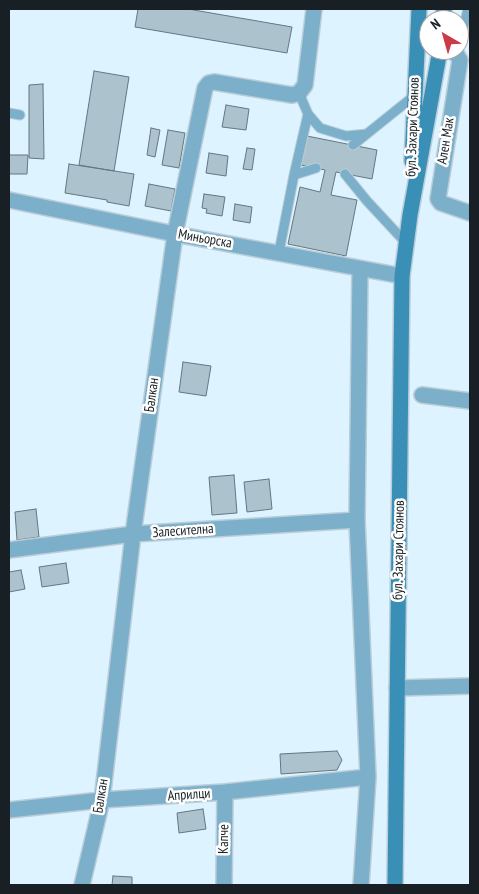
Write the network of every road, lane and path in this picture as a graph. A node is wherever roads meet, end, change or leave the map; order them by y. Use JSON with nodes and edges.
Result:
{"nodes":[{"id":1,"x":314,"y":9,"type":"edge"},
{"id":2,"x":419,"y":9,"type":"edge"},
{"id":3,"x":438,"y":60,"type":"edge"},
{"id":4,"x":460,"y":60,"type":"edge"},
{"id":5,"x":299,"y":93,"type":"junction"},
{"id":6,"x":414,"y":96,"type":"junction"},
{"id":7,"x":9,"y":113,"type":"edge"},
{"id":8,"x":308,"y":114,"type":"junction"},
{"id":9,"x":20,"y":115,"type":"dead end"},
{"id":10,"x":368,"y":134,"type":"junction"},
{"id":11,"x":353,"y":146,"type":"dead end"},
{"id":12,"x":316,"y":168,"type":"dead end"},
{"id":13,"x":345,"y":174,"type":"dead end"},
{"id":14,"x":294,"y":175,"type":"junction"},
{"id":15,"x":9,"y":200,"type":"edge"},
{"id":16,"x":470,"y":213,"type":"edge"},
{"id":17,"x":410,"y":215,"type":"junction"},
{"id":18,"x":175,"y":234,"type":"junction"},
{"id":19,"x":406,"y":243,"type":"junction"},
{"id":20,"x":279,"y":252,"type":"junction"},
{"id":21,"x":360,"y":269,"type":"junction"},
{"id":22,"x":402,"y":276,"type":"junction"},
{"id":23,"x":422,"y":395,"type":"dead end"},
{"id":24,"x":470,"y":401,"type":"edge"},
{"id":25,"x":357,"y":520,"type":"junction"},
{"id":26,"x":133,"y":534,"type":"junction"},
{"id":27,"x":9,"y":550,"type":"edge"},
{"id":28,"x":470,"y":686,"type":"edge"},
{"id":29,"x":397,"y":688,"type":"junction"},
{"id":30,"x":368,"y":777,"type":"junction"},
{"id":31,"x":225,"y":792,"type":"junction"},
{"id":32,"x":102,"y":800,"type":"junction"},
{"id":33,"x":9,"y":810,"type":"edge"},
{"id":34,"x":82,"y":885,"type":"edge"},
{"id":35,"x":224,"y":885,"type":"edge"},
{"id":36,"x":361,"y":885,"type":"edge"},
{"id":37,"x":395,"y":885,"type":"edge"}],
"edges":[{"from":1,"to":5,"type":"street"},
{"from":2,"to":6,"type":"main road","name":"бул. Захари Стоянов"},
{"from":3,"to":17,"type":"main road","name":"бул. Захари Стоянов"},
{"from":4,"to":16,"type":"street","name":"Ален Мак"},
{"from":5,"to":8,"type":"lane"},
{"from":5,"to":18,"type":"street","name":"Балкан"},
{"from":6,"to":10,"type":"lane"},
{"from":6,"to":17,"type":"main road","name":"бул. Захари Стоянов"},
{"from":7,"to":9,"type":"lane"},
{"from":8,"to":10,"type":"lane"},
{"from":8,"to":14,"type":"lane"},
{"from":10,"to":11,"type":"lane"},
{"from":12,"to":14,"type":"lane"},
{"from":13,"to":19,"type":"lane"},
{"from":14,"to":20,"type":"lane"},
{"from":15,"to":18,"type":"street","name":"Миньорска"},
{"from":17,"to":19,"type":"main road","name":"бул. Захари Стоянов"},
{"from":18,"to":20,"type":"street","name":"Миньорска"},
{"from":18,"to":26,"type":"street","name":"Балкан"},
{"from":19,"to":22,"type":"main road","name":"бул. Захари Стоянов"},
{"from":20,"to":21,"type":"street","name":"Миньорска"},
{"from":21,"to":22,"type":"street","name":"Миньорска"},
{"from":21,"to":25,"type":"street"},
{"from":22,"to":29,"type":"main road","name":"бул. Захари Стоянов"},
{"from":23,"to":24,"type":"street"},
{"from":25,"to":26,"type":"street","name":"Залесителна"},
{"from":25,"to":30,"type":"street"},
{"from":26,"to":27,"type":"street","name":"Залесителна"},
{"from":26,"to":32,"type":"street","name":"Балкан"},
{"from":28,"to":29,"type":"street"},
{"from":29,"to":37,"type":"main road","name":"бул. Захари Стоянов"},
{"from":30,"to":31,"type":"street","name":"Априлци"},
{"from":30,"to":36,"type":"street"},
{"from":31,"to":32,"type":"street","name":"Априлци"},
{"from":31,"to":35,"type":"street","name":"Капче"},
{"from":32,"to":33,"type":"street","name":"Априлци"},
{"from":32,"to":34,"type":"street","name":"Балкан"}]}
